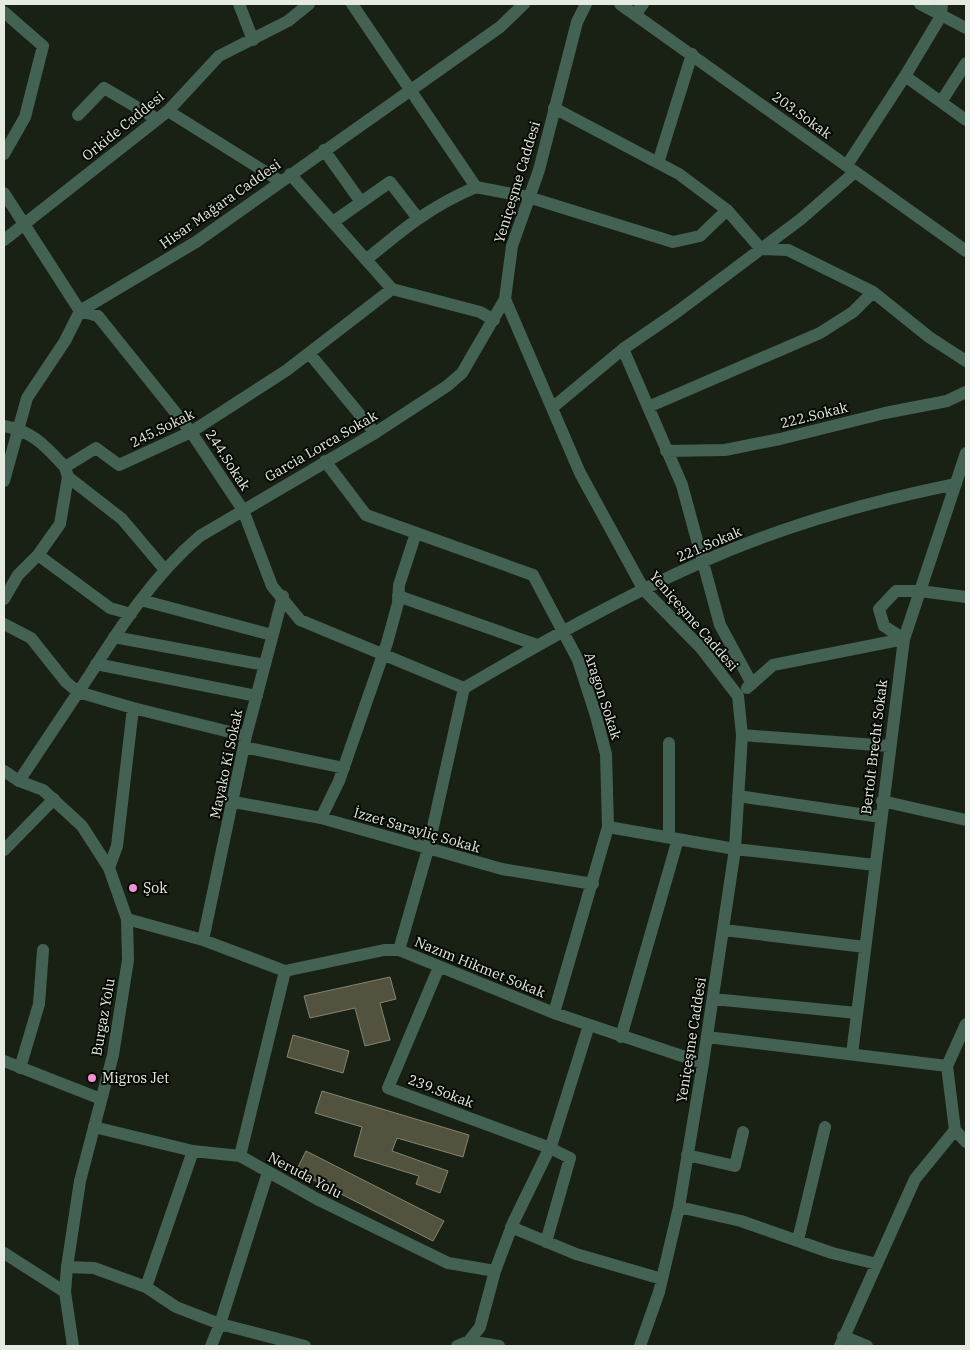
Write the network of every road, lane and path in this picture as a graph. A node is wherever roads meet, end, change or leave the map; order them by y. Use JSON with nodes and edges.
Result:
{"nodes":[{"id":1,"x":239,"y":4,"type":"edge"},
{"id":2,"x":310,"y":4,"type":"edge"},
{"id":3,"x":352,"y":4,"type":"edge"},
{"id":4,"x":524,"y":4,"type":"edge"},
{"id":5,"x":586,"y":4,"type":"edge"},
{"id":6,"x":620,"y":4,"type":"edge"},
{"id":7,"x":643,"y":4,"type":"edge"},
{"id":8,"x":920,"y":4,"type":"edge"},
{"id":9,"x":942,"y":10,"type":"edge"},
{"id":10,"x":4,"y":12,"type":"edge"},
{"id":11,"x":635,"y":15,"type":"junction"},
{"id":12,"x":966,"y":28,"type":"edge"},
{"id":13,"x":253,"y":40,"type":"junction"},
{"id":14,"x":692,"y":54,"type":"junction"},
{"id":15,"x":966,"y":63,"type":"edge"},
{"id":16,"x":905,"y":76,"type":"junction"},
{"id":17,"x":410,"y":89,"type":"junction"},
{"id":18,"x":941,"y":102,"type":"junction"},
{"id":19,"x":554,"y":108,"type":"junction"},
{"id":20,"x":78,"y":115,"type":"dead end"},
{"id":21,"x":162,"y":115,"type":"junction"},
{"id":22,"x":966,"y":120,"type":"edge"},
{"id":23,"x":324,"y":150,"type":"junction"},
{"id":24,"x":4,"y":154,"type":"edge"},
{"id":25,"x":658,"y":163,"type":"junction"},
{"id":26,"x":851,"y":169,"type":"junction"},
{"id":27,"x":285,"y":177,"type":"junction"},
{"id":28,"x":476,"y":187,"type":"junction"},
{"id":29,"x":4,"y":193,"type":"edge"},
{"id":30,"x":528,"y":197,"type":"junction"},
{"id":31,"x":361,"y":202,"type":"junction"},
{"id":32,"x":728,"y":210,"type":"junction"},
{"id":33,"x":417,"y":218,"type":"junction"},
{"id":34,"x":333,"y":222,"type":"junction"},
{"id":35,"x":26,"y":224,"type":"junction"},
{"id":36,"x":4,"y":240,"type":"edge"},
{"id":37,"x":761,"y":249,"type":"junction"},
{"id":38,"x":966,"y":251,"type":"edge"},
{"id":39,"x":366,"y":260,"type":"junction"},
{"id":40,"x":392,"y":289,"type":"junction"},
{"id":41,"x":873,"y":292,"type":"junction"},
{"id":42,"x":505,"y":299,"type":"junction"},
{"id":43,"x":80,"y":311,"type":"junction"},
{"id":44,"x":494,"y":320,"type":"junction"},
{"id":45,"x":623,"y":349,"type":"junction"},
{"id":46,"x":309,"y":353,"type":"junction"},
{"id":47,"x":966,"y":361,"type":"edge"},
{"id":48,"x":966,"y":392,"type":"edge"},
{"id":49,"x":552,"y":408,"type":"junction"},
{"id":50,"x":648,"y":408,"type":"junction"},
{"id":51,"x":4,"y":426,"type":"edge"},
{"id":52,"x":19,"y":429,"type":"junction"},
{"id":53,"x":191,"y":432,"type":"junction"},
{"id":54,"x":375,"y":433,"type":"junction"},
{"id":55,"x":666,"y":451,"type":"junction"},
{"id":56,"x":966,"y":453,"type":"edge"},
{"id":57,"x":325,"y":461,"type":"junction"},
{"id":58,"x":67,"y":472,"type":"junction"},
{"id":59,"x":4,"y":481,"type":"edge"},
{"id":60,"x":956,"y":484,"type":"junction"},
{"id":61,"x":243,"y":510,"type":"junction"},
{"id":62,"x":416,"y":533,"type":"junction"},
{"id":63,"x":38,"y":556,"type":"junction"},
{"id":64,"x":702,"y":562,"type":"junction"},
{"id":65,"x":165,"y":570,"type":"junction"},
{"id":66,"x":644,"y":590,"type":"junction"},
{"id":67,"x":920,"y":590,"type":"junction"},
{"id":68,"x":398,"y":596,"type":"junction"},
{"id":69,"x":282,"y":597,"type":"junction"},
{"id":70,"x":966,"y":597,"type":"edge"},
{"id":71,"x":4,"y":599,"type":"edge"},
{"id":72,"x":141,"y":600,"type":"junction"},
{"id":73,"x":131,"y":614,"type":"junction"},
{"id":74,"x":4,"y":624,"type":"edge"},
{"id":75,"x":564,"y":633,"type":"junction"},
{"id":76,"x":272,"y":635,"type":"junction"},
{"id":77,"x":114,"y":637,"type":"junction"},
{"id":78,"x":904,"y":639,"type":"junction"},
{"id":79,"x":537,"y":645,"type":"junction"},
{"id":80,"x":382,"y":654,"type":"junction"},
{"id":81,"x":96,"y":664,"type":"junction"},
{"id":82,"x":264,"y":665,"type":"junction"},
{"id":83,"x":752,"y":684,"type":"junction"},
{"id":84,"x":464,"y":688,"type":"junction"},
{"id":85,"x":78,"y":692,"type":"junction"},
{"id":86,"x":256,"y":696,"type":"junction"},
{"id":87,"x":738,"y":696,"type":"junction"},
{"id":88,"x":133,"y":708,"type":"junction"},
{"id":89,"x":742,"y":735,"type":"junction"},
{"id":90,"x":245,"y":741,"type":"junction"},
{"id":91,"x":669,"y":743,"type":"dead end"},
{"id":92,"x":889,"y":746,"type":"junction"},
{"id":93,"x":344,"y":768,"type":"junction"},
{"id":94,"x":4,"y":771,"type":"edge"},
{"id":95,"x":19,"y":781,"type":"junction"},
{"id":96,"x":738,"y":796,"type":"junction"},
{"id":97,"x":54,"y":799,"type":"junction"},
{"id":98,"x":882,"y":801,"type":"junction"},
{"id":99,"x":234,"y":802,"type":"junction"},
{"id":100,"x":880,"y":817,"type":"junction"},
{"id":101,"x":321,"y":818,"type":"junction"},
{"id":102,"x":966,"y":820,"type":"edge"},
{"id":103,"x":608,"y":826,"type":"junction"},
{"id":104,"x":674,"y":838,"type":"junction"},
{"id":105,"x":428,"y":849,"type":"junction"},
{"id":106,"x":735,"y":849,"type":"junction"},
{"id":107,"x":4,"y":850,"type":"edge"},
{"id":108,"x":875,"y":865,"type":"junction"},
{"id":109,"x":109,"y":868,"type":"junction"},
{"id":110,"x":593,"y":884,"type":"junction"},
{"id":111,"x":127,"y":919,"type":"junction"},
{"id":112,"x":724,"y":930,"type":"junction"},
{"id":113,"x":203,"y":940,"type":"junction"},
{"id":114,"x":865,"y":947,"type":"junction"},
{"id":115,"x":43,"y":950,"type":"dead end"},
{"id":116,"x":399,"y":950,"type":"junction"},
{"id":117,"x":440,"y":967,"type":"junction"},
{"id":118,"x":285,"y":971,"type":"junction"},
{"id":119,"x":714,"y":999,"type":"junction"},
{"id":120,"x":554,"y":1013,"type":"junction"},
{"id":121,"x":857,"y":1013,"type":"junction"},
{"id":122,"x":966,"y":1024,"type":"edge"},
{"id":123,"x":589,"y":1025,"type":"junction"},
{"id":124,"x":621,"y":1036,"type":"junction"},
{"id":125,"x":707,"y":1037,"type":"junction"},
{"id":126,"x":852,"y":1054,"type":"junction"},
{"id":127,"x":4,"y":1061,"type":"edge"},
{"id":128,"x":703,"y":1063,"type":"junction"},
{"id":129,"x":948,"y":1066,"type":"junction"},
{"id":130,"x":20,"y":1068,"type":"junction"},
{"id":131,"x":101,"y":1099,"type":"junction"},
{"id":132,"x":94,"y":1127,"type":"junction"},
{"id":133,"x":825,"y":1127,"type":"dead end"},
{"id":134,"x":955,"y":1130,"type":"junction"},
{"id":135,"x":743,"y":1132,"type":"dead end"},
{"id":136,"x":966,"y":1142,"type":"edge"},
{"id":137,"x":550,"y":1148,"type":"junction"},
{"id":138,"x":193,"y":1151,"type":"junction"},
{"id":139,"x":240,"y":1156,"type":"junction"},
{"id":140,"x":687,"y":1156,"type":"junction"},
{"id":141,"x":268,"y":1172,"type":"junction"},
{"id":142,"x":679,"y":1207,"type":"junction"},
{"id":143,"x":511,"y":1228,"type":"junction"},
{"id":144,"x":798,"y":1240,"type":"junction"},
{"id":145,"x":546,"y":1242,"type":"junction"},
{"id":146,"x":4,"y":1253,"type":"edge"},
{"id":147,"x":877,"y":1264,"type":"junction"},
{"id":148,"x":67,"y":1267,"type":"junction"},
{"id":149,"x":495,"y":1271,"type":"junction"},
{"id":150,"x":662,"y":1279,"type":"junction"},
{"id":151,"x":146,"y":1287,"type":"junction"},
{"id":152,"x":65,"y":1292,"type":"junction"},
{"id":153,"x":220,"y":1324,"type":"junction"},
{"id":154,"x":841,"y":1341,"type":"edge"},
{"id":155,"x":463,"y":1344,"type":"edge"},
{"id":156,"x":73,"y":1346,"type":"edge"},
{"id":157,"x":211,"y":1346,"type":"edge"},
{"id":158,"x":305,"y":1346,"type":"edge"},
{"id":159,"x":499,"y":1346,"type":"edge"},
{"id":160,"x":640,"y":1346,"type":"edge"},
{"id":161,"x":867,"y":1346,"type":"edge"}],
"edges":[{"from":1,"to":13,"type":"street"},
{"from":2,"to":13,"type":"street","name":"Orkide Caddesi"},
{"from":3,"to":17,"type":"street"},
{"from":4,"to":17,"type":"street","name":"Hisar Mağara Caddesi"},
{"from":5,"to":19,"type":"street","name":"Yeniçeşme Caddesi"},
{"from":6,"to":11,"type":"street","name":"203.Sokak"},
{"from":7,"to":11,"type":"street"},
{"from":8,"to":9,"type":"street"},
{"from":9,"to":12,"type":"street"},
{"from":9,"to":16,"type":"street"},
{"from":10,"to":24,"type":"street"},
{"from":11,"to":14,"type":"street","name":"203.Sokak"},
{"from":13,"to":21,"type":"street","name":"Orkide Caddesi"},
{"from":14,"to":25,"type":"street"},
{"from":14,"to":26,"type":"street","name":"203.Sokak"},
{"from":15,"to":18,"type":"street"},
{"from":16,"to":18,"type":"street"},
{"from":16,"to":26,"type":"street"},
{"from":17,"to":23,"type":"street","name":"Hisar Mağara Caddesi"},
{"from":17,"to":28,"type":"street"},
{"from":18,"to":22,"type":"street"},
{"from":19,"to":25,"type":"street"},
{"from":19,"to":30,"type":"street","name":"Yeniçeşme Caddesi"},
{"from":20,"to":21,"type":"street"},
{"from":21,"to":27,"type":"street"},
{"from":21,"to":35,"type":"street","name":"Orkide Caddesi"},
{"from":23,"to":27,"type":"street","name":"Hisar Mağara Caddesi"},
{"from":23,"to":31,"type":"street"},
{"from":25,"to":32,"type":"street"},
{"from":26,"to":37,"type":"street"},
{"from":26,"to":38,"type":"street","name":"203.Sokak"},
{"from":27,"to":34,"type":"street"},
{"from":27,"to":43,"type":"street","name":"Hisar Mağara Caddesi"},
{"from":28,"to":30,"type":"street"},
{"from":28,"to":33,"type":"street"},
{"from":29,"to":35,"type":"street"},
{"from":30,"to":32,"type":"street"},
{"from":30,"to":42,"type":"street","name":"Yeniçeşme Caddesi"},
{"from":31,"to":33,"type":"street"},
{"from":31,"to":34,"type":"street"},
{"from":32,"to":37,"type":"street"},
{"from":33,"to":39,"type":"street"},
{"from":34,"to":39,"type":"street"},
{"from":35,"to":36,"type":"street","name":"Orkide Caddesi"},
{"from":35,"to":43,"type":"street"},
{"from":37,"to":41,"type":"street"},
{"from":37,"to":45,"type":"street"},
{"from":39,"to":40,"type":"street"},
{"from":40,"to":44,"type":"street"},
{"from":40,"to":46,"type":"street","name":"245.Sokak"},
{"from":41,"to":47,"type":"street"},
{"from":41,"to":50,"type":"street"},
{"from":42,"to":44,"type":"street","name":"Garcia Lorca Sokak"},
{"from":42,"to":49,"type":"street","name":"Yeniçeşme Caddesi"},
{"from":43,"to":52,"type":"street"},
{"from":43,"to":53,"type":"street","name":"244.Sokak"},
{"from":44,"to":54,"type":"street","name":"Garcia Lorca Sokak"},
{"from":45,"to":49,"type":"street"},
{"from":45,"to":50,"type":"street"},
{"from":46,"to":53,"type":"street","name":"245.Sokak"},
{"from":46,"to":54,"type":"street"},
{"from":48,"to":55,"type":"street","name":"222.Sokak"},
{"from":49,"to":66,"type":"street","name":"Yeniçeşme Caddesi"},
{"from":50,"to":55,"type":"street"},
{"from":51,"to":52,"type":"street"},
{"from":52,"to":58,"type":"street"},
{"from":52,"to":59,"type":"street"},
{"from":53,"to":58,"type":"street","name":"245.Sokak"},
{"from":53,"to":61,"type":"street","name":"244.Sokak"},
{"from":54,"to":57,"type":"street","name":"Garcia Lorca Sokak"},
{"from":55,"to":64,"type":"street"},
{"from":56,"to":60,"type":"street","name":"Bertolt Brecht Sokak"},
{"from":57,"to":61,"type":"street","name":"Garcia Lorca Sokak"},
{"from":57,"to":62,"type":"street","name":"Aragon Sokak"},
{"from":58,"to":63,"type":"street"},
{"from":58,"to":65,"type":"street"},
{"from":60,"to":64,"type":"street","name":"221.Sokak"},
{"from":60,"to":67,"type":"street","name":"Bertolt Brecht Sokak"},
{"from":61,"to":65,"type":"street","name":"Garcia Lorca Sokak"},
{"from":61,"to":69,"type":"street","name":"244.Sokak"},
{"from":62,"to":68,"type":"street"},
{"from":62,"to":75,"type":"street","name":"Aragon Sokak"},
{"from":63,"to":71,"type":"street"},
{"from":63,"to":73,"type":"street"},
{"from":64,"to":66,"type":"street","name":"221.Sokak"},
{"from":64,"to":83,"type":"street"},
{"from":65,"to":72,"type":"street","name":"Garcia Lorca Sokak"},
{"from":66,"to":75,"type":"street","name":"221.Sokak"},
{"from":66,"to":87,"type":"street","name":"Yeniçeşme Caddesi"},
{"from":67,"to":70,"type":"street"},
{"from":67,"to":78,"type":"street","name":"Bertolt Brecht Sokak"},
{"from":67,"to":78,"type":"street"},
{"from":68,"to":79,"type":"street"},
{"from":68,"to":80,"type":"street"},
{"from":69,"to":76,"type":"street","name":"Mayako Ki Sokak"},
{"from":69,"to":80,"type":"street","name":"244.Sokak"},
{"from":72,"to":73,"type":"street","name":"Garcia Lorca Sokak"},
{"from":72,"to":76,"type":"street"},
{"from":73,"to":77,"type":"street","name":"Garcia Lorca Sokak"},
{"from":74,"to":85,"type":"street"},
{"from":75,"to":79,"type":"street","name":"221.Sokak"},
{"from":75,"to":103,"type":"street","name":"Aragon Sokak"},
{"from":76,"to":82,"type":"street","name":"Mayako Ki Sokak"},
{"from":77,"to":81,"type":"street","name":"Garcia Lorca Sokak"},
{"from":77,"to":82,"type":"street"},
{"from":78,"to":83,"type":"street"},
{"from":78,"to":92,"type":"street","name":"Bertolt Brecht Sokak"},
{"from":79,"to":84,"type":"street","name":"221.Sokak"},
{"from":80,"to":84,"type":"street","name":"244.Sokak"},
{"from":80,"to":93,"type":"street"},
{"from":81,"to":85,"type":"street","name":"Garcia Lorca Sokak"},
{"from":81,"to":86,"type":"street"},
{"from":82,"to":86,"type":"street","name":"Mayako Ki Sokak"},
{"from":83,"to":87,"type":"street"},
{"from":84,"to":105,"type":"street"},
{"from":85,"to":88,"type":"street"},
{"from":85,"to":95,"type":"street","name":"Garcia Lorca Sokak"},
{"from":86,"to":90,"type":"street","name":"Mayako Ki Sokak"},
{"from":87,"to":89,"type":"street","name":"Yeniçeşme Caddesi"},
{"from":88,"to":90,"type":"street"},
{"from":88,"to":109,"type":"street"},
{"from":89,"to":92,"type":"street"},
{"from":89,"to":96,"type":"street","name":"Yeniçeşme Caddesi"},
{"from":90,"to":93,"type":"street"},
{"from":90,"to":99,"type":"street","name":"Mayako Ki Sokak"},
{"from":91,"to":104,"type":"street"},
{"from":92,"to":98,"type":"street","name":"Bertolt Brecht Sokak"},
{"from":93,"to":101,"type":"street"},
{"from":94,"to":95,"type":"street","name":"Burgaz Yolu"},
{"from":95,"to":97,"type":"street","name":"Burgaz Yolu"},
{"from":96,"to":100,"type":"street"},
{"from":96,"to":106,"type":"street","name":"Yeniçeşme Caddesi"},
{"from":97,"to":107,"type":"street"},
{"from":97,"to":109,"type":"street","name":"Burgaz Yolu"},
{"from":98,"to":100,"type":"street","name":"Bertolt Brecht Sokak"},
{"from":98,"to":102,"type":"street"},
{"from":99,"to":101,"type":"street","name":"İzzet Sarayliç Sokak"},
{"from":99,"to":113,"type":"street","name":"Mayako Ki Sokak"},
{"from":100,"to":108,"type":"street","name":"Bertolt Brecht Sokak"},
{"from":101,"to":105,"type":"street","name":"İzzet Sarayliç Sokak"},
{"from":103,"to":104,"type":"street"},
{"from":103,"to":110,"type":"street","name":"Aragon Sokak"},
{"from":104,"to":106,"type":"street"},
{"from":104,"to":124,"type":"street"},
{"from":105,"to":110,"type":"street","name":"İzzet Sarayliç Sokak"},
{"from":105,"to":116,"type":"street"},
{"from":106,"to":108,"type":"street"},
{"from":106,"to":112,"type":"street","name":"Yeniçeşme Caddesi"},
{"from":108,"to":114,"type":"street","name":"Bertolt Brecht Sokak"},
{"from":109,"to":111,"type":"street","name":"Burgaz Yolu"},
{"from":110,"to":120,"type":"street","name":"Aragon Sokak"},
{"from":111,"to":113,"type":"street"},
{"from":111,"to":131,"type":"street","name":"Burgaz Yolu"},
{"from":112,"to":114,"type":"street"},
{"from":112,"to":119,"type":"street","name":"Yeniçeşme Caddesi"},
{"from":113,"to":118,"type":"street"},
{"from":114,"to":121,"type":"street","name":"Bertolt Brecht Sokak"},
{"from":115,"to":130,"type":"street"},
{"from":116,"to":117,"type":"street","name":"Nazım Hikmet Sokak"},
{"from":116,"to":118,"type":"street","name":"Nazım Hikmet Sokak"},
{"from":117,"to":120,"type":"street","name":"Nazım Hikmet Sokak"},
{"from":117,"to":137,"type":"street","name":"239.Sokak"},
{"from":118,"to":139,"type":"street"},
{"from":119,"to":121,"type":"street"},
{"from":119,"to":125,"type":"street","name":"Yeniçeşme Caddesi"},
{"from":120,"to":123,"type":"street","name":"Nazım Hikmet Sokak"},
{"from":121,"to":126,"type":"street","name":"Bertolt Brecht Sokak"},
{"from":122,"to":129,"type":"street"},
{"from":123,"to":124,"type":"street","name":"Nazım Hikmet Sokak"},
{"from":123,"to":137,"type":"street"},
{"from":124,"to":128,"type":"street","name":"Nazım Hikmet Sokak"},
{"from":125,"to":126,"type":"street"},
{"from":125,"to":128,"type":"street","name":"Yeniçeşme Caddesi"},
{"from":126,"to":129,"type":"street"},
{"from":127,"to":130,"type":"street"},
{"from":128,"to":140,"type":"street","name":"Yeniçeşme Caddesi"},
{"from":129,"to":134,"type":"street"},
{"from":130,"to":131,"type":"street"},
{"from":131,"to":132,"type":"street","name":"Burgaz Yolu"},
{"from":132,"to":138,"type":"street","name":"Neruda Yolu"},
{"from":132,"to":148,"type":"street","name":"Burgaz Yolu"},
{"from":133,"to":144,"type":"street"},
{"from":134,"to":136,"type":"street"},
{"from":134,"to":147,"type":"street"},
{"from":135,"to":140,"type":"street"},
{"from":137,"to":143,"type":"street"},
{"from":137,"to":145,"type":"street"},
{"from":138,"to":139,"type":"street","name":"Neruda Yolu"},
{"from":138,"to":151,"type":"street"},
{"from":139,"to":141,"type":"street","name":"Neruda Yolu"},
{"from":140,"to":142,"type":"street","name":"Yeniçeşme Caddesi"},
{"from":141,"to":149,"type":"street","name":"Neruda Yolu"},
{"from":141,"to":153,"type":"street"},
{"from":142,"to":144,"type":"street"},
{"from":142,"to":150,"type":"street","name":"Yeniçeşme Caddesi"},
{"from":143,"to":145,"type":"street"},
{"from":143,"to":149,"type":"street"},
{"from":144,"to":147,"type":"street"},
{"from":145,"to":150,"type":"street"},
{"from":146,"to":152,"type":"street"},
{"from":147,"to":154,"type":"street"},
{"from":148,"to":151,"type":"street"},
{"from":148,"to":152,"type":"street","name":"Burgaz Yolu"},
{"from":149,"to":155,"type":"street"},
{"from":150,"to":160,"type":"street","name":"Yeniçeşme Caddesi"},
{"from":151,"to":153,"type":"street"},
{"from":152,"to":156,"type":"street","name":"Burgaz Yolu"},
{"from":153,"to":157,"type":"street"},
{"from":153,"to":158,"type":"street"},
{"from":154,"to":161,"type":"street"},
{"from":155,"to":159,"type":"street"}]}
